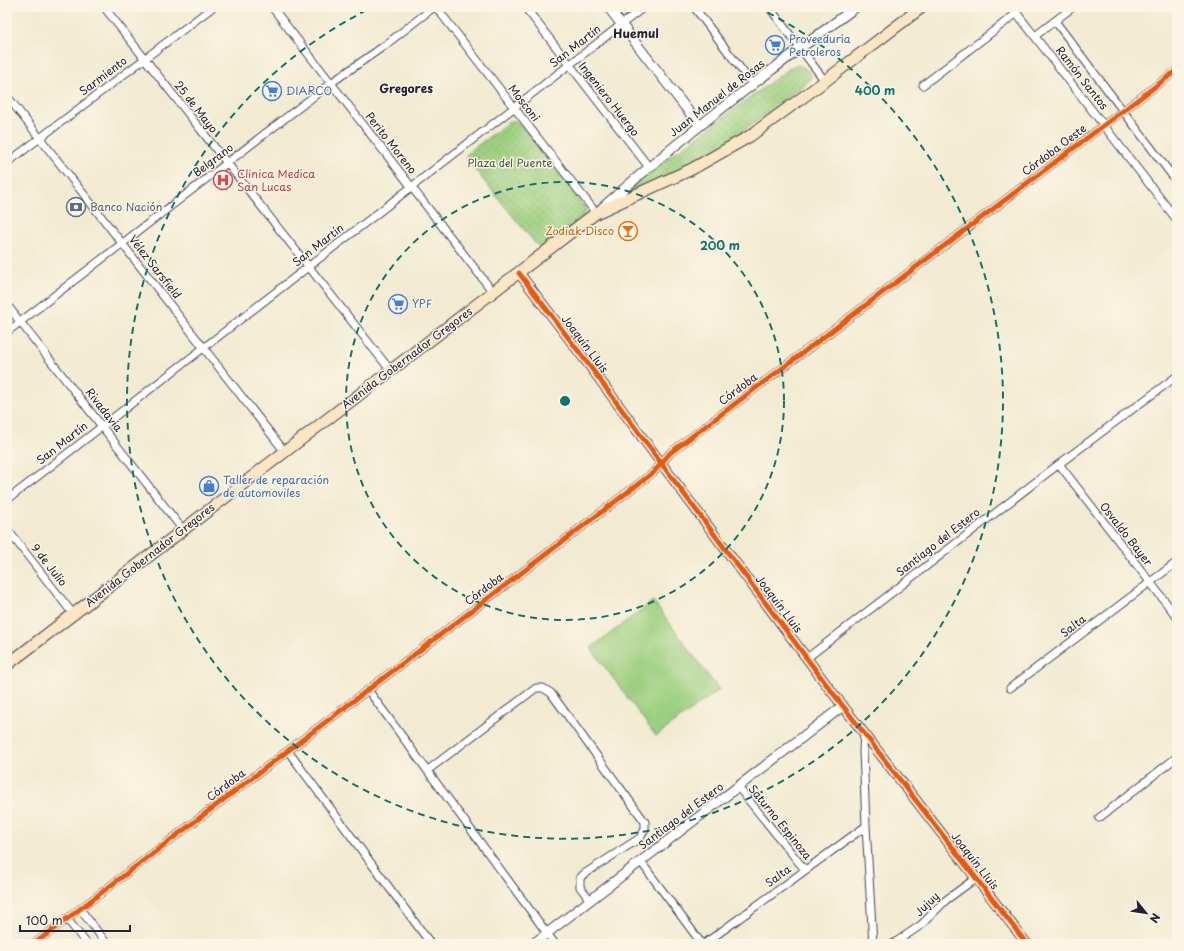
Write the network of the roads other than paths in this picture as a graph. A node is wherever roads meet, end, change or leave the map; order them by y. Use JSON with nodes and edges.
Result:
{"nodes":[{"id":1,"x":104,"y":7,"type":"edge"},
{"id":2,"x":212,"y":7,"type":"edge"},
{"id":3,"x":272,"y":7,"type":"edge"},
{"id":4,"x":435,"y":7,"type":"edge"},
{"id":5,"x":525,"y":7,"type":"edge"},
{"id":6,"x":608,"y":7,"type":"edge"},
{"id":7,"x":644,"y":7,"type":"edge"},
{"id":8,"x":694,"y":7,"type":"edge"},
{"id":9,"x":769,"y":7,"type":"edge"},
{"id":10,"x":856,"y":7,"type":"edge"},
{"id":11,"x":922,"y":7,"type":"edge"},
{"id":12,"x":1073,"y":7,"type":"edge"},
{"id":13,"x":203,"y":10,"type":"edge"},
{"id":14,"x":1015,"y":10,"type":"edge"},
{"id":15,"x":1055,"y":21,"type":"junction"},
{"id":16,"x":621,"y":24,"type":"junction"},
{"id":17,"x":1035,"y":36,"type":"junction"},
{"id":18,"x":800,"y":48,"type":"junction"},
{"id":19,"x":144,"y":59,"type":"junction"},
{"id":20,"x":569,"y":65,"type":"junction"},
{"id":21,"x":1177,"y":70,"type":"edge"},
{"id":22,"x":826,"y":81,"type":"junction"},
{"id":23,"x":331,"y":83,"type":"junction"},
{"id":24,"x":753,"y":84,"type":"junction"},
{"id":25,"x":923,"y":85,"type":"dead end"},
{"id":26,"x":7,"y":96,"type":"edge"},
{"id":27,"x":513,"y":108,"type":"junction"},
{"id":28,"x":1123,"y":110,"type":"junction"},
{"id":29,"x":1104,"y":124,"type":"junction"},
{"id":30,"x":699,"y":125,"type":"junction"},
{"id":31,"x":40,"y":139,"type":"junction"},
{"id":32,"x":7,"y":163,"type":"edge"},
{"id":33,"x":227,"y":163,"type":"junction"},
{"id":34,"x":648,"y":166,"type":"junction"},
{"id":35,"x":1177,"y":182,"type":"edge"},
{"id":36,"x":411,"y":187,"type":"junction"},
{"id":37,"x":596,"y":213,"type":"junction"},
{"id":38,"x":1176,"y":217,"type":"edge"},
{"id":39,"x":122,"y":243,"type":"junction"},
{"id":40,"x":943,"y":246,"type":"joint"},
{"id":41,"x":308,"y":266,"type":"junction"},
{"id":42,"x":518,"y":273,"type":"junction"},
{"id":43,"x":493,"y":292,"type":"junction"},
{"id":44,"x":7,"y":305,"type":"edge"},
{"id":45,"x":20,"y":322,"type":"junction"},
{"id":46,"x":7,"y":332,"type":"edge"},
{"id":47,"x":204,"y":347,"type":"junction"},
{"id":48,"x":390,"y":371,"type":"junction"},
{"id":49,"x":1177,"y":376,"type":"edge"},
{"id":50,"x":102,"y":426,"type":"junction"},
{"id":51,"x":285,"y":452,"type":"junction"},
{"id":52,"x":661,"y":463,"type":"junction"},
{"id":53,"x":1059,"y":464,"type":"junction"},
{"id":54,"x":7,"y":500,"type":"edge"},
{"id":55,"x":7,"y":529,"type":"edge"},
{"id":56,"x":183,"y":530,"type":"junction"},
{"id":57,"x":1177,"y":562,"type":"edge"},
{"id":58,"x":1150,"y":582,"type":"junction"},
{"id":59,"x":73,"y":614,"type":"junction"},
{"id":60,"x":1177,"y":617,"type":"edge"},
{"id":61,"x":807,"y":658,"type":"junction"},
{"id":62,"x":7,"y":665,"type":"edge"},
{"id":63,"x":1010,"y":688,"type":"dead end"},
{"id":64,"x":368,"y":690,"type":"junction"},
{"id":65,"x":843,"y":706,"type":"junction"},
{"id":66,"x":864,"y":734,"type":"junction"},
{"id":67,"x":288,"y":751,"type":"junction"},
{"id":68,"x":1177,"y":757,"type":"edge"},
{"id":69,"x":428,"y":770,"type":"junction"},
{"id":70,"x":738,"y":787,"type":"junction"},
{"id":71,"x":1099,"y":818,"type":"dead end"},
{"id":72,"x":866,"y":826,"type":"junction"},
{"id":73,"x":641,"y":862,"type":"junction"},
{"id":74,"x":804,"y":870,"type":"junction"},
{"id":75,"x":976,"y":878,"type":"junction"},
{"id":76,"x":590,"y":900,"type":"junction"},
{"id":77,"x":80,"y":909,"type":"junction"},
{"id":78,"x":67,"y":919,"type":"junction"},
{"id":79,"x":547,"y":933,"type":"junction"},
{"id":80,"x":34,"y":944,"type":"edge"},
{"id":81,"x":86,"y":944,"type":"edge"},
{"id":82,"x":107,"y":944,"type":"edge"},
{"id":83,"x":431,"y":944,"type":"edge"},
{"id":84,"x":533,"y":944,"type":"edge"},
{"id":85,"x":555,"y":944,"type":"edge"},
{"id":86,"x":703,"y":944,"type":"edge"},
{"id":87,"x":873,"y":944,"type":"edge"},
{"id":88,"x":893,"y":944,"type":"edge"},
{"id":89,"x":1027,"y":944,"type":"edge"}],
"edges":[{"from":1,"to":19,"type":"street","name":"25 de Mayo"},
{"from":2,"to":13,"type":"street","name":"Sarmiento"},
{"from":3,"to":23,"type":"street","name":"Perito Moreno"},
{"from":4,"to":23,"type":"street","name":"Belgrano"},
{"from":4,"to":27,"type":"street","name":"Mosconi"},
{"from":5,"to":20,"type":"street","name":"Ingeniero Huergo"},
{"from":6,"to":16,"type":"street"},
{"from":7,"to":16,"type":"street","name":"San Martín"},
{"from":8,"to":24,"type":"street"},
{"from":9,"to":18,"type":"street"},
{"from":10,"to":18,"type":"street","name":"Juan Manuel de Rosas"},
{"from":11,"to":22,"type":"main road","name":"Avenida Gobernador Gregores"},
{"from":12,"to":15,"type":"street"},
{"from":13,"to":19,"type":"street","name":"Sarmiento"},
{"from":14,"to":17,"type":"street","name":"Ramón Santos"},
{"from":14,"to":25,"type":"street"},
{"from":15,"to":17,"type":"street"},
{"from":15,"to":28,"type":"street","name":"Ramón Santos"},
{"from":16,"to":20,"type":"street","name":"San Martín"},
{"from":16,"to":30,"type":"street"},
{"from":17,"to":29,"type":"street","name":"Ramón Santos"},
{"from":18,"to":22,"type":"street"},
{"from":18,"to":24,"type":"street","name":"Juan Manuel de Rosas"},
{"from":19,"to":31,"type":"street","name":"Sarmiento"},
{"from":19,"to":33,"type":"street","name":"25 de Mayo"},
{"from":20,"to":27,"type":"street","name":"San Martín"},
{"from":20,"to":34,"type":"street","name":"Ingeniero Huergo"},
{"from":21,"to":28,"type":"street","name":"Córdoba Oeste"},
{"from":22,"to":37,"type":"main road","name":"Avenida Gobernador Gregores"},
{"from":23,"to":33,"type":"street","name":"Belgrano"},
{"from":23,"to":36,"type":"street","name":"Perito Moreno"},
{"from":24,"to":30,"type":"street","name":"Juan Manuel de Rosas"},
{"from":26,"to":31,"type":"street","name":"Vélez Sarsfield"},
{"from":27,"to":36,"type":"street","name":"San Martín"},
{"from":27,"to":37,"type":"street","name":"Mosconi"},
{"from":28,"to":29,"type":"street","name":"Córdoba Oeste"},
{"from":28,"to":35,"type":"street","name":"Ramón Santos"},
{"from":29,"to":38,"type":"street","name":"Ramón Santos"},
{"from":29,"to":40,"type":"street","name":"Córdoba Oeste"},
{"from":30,"to":34,"type":"street","name":"Juan Manuel de Rosas"},
{"from":31,"to":32,"type":"street","name":"Sarmiento"},
{"from":31,"to":39,"type":"street","name":"Vélez Sarsfield"},
{"from":33,"to":39,"type":"street","name":"Belgrano"},
{"from":33,"to":41,"type":"street","name":"25 de Mayo"},
{"from":34,"to":37,"type":"street","name":"Juan Manuel de Rosas"},
{"from":36,"to":41,"type":"street","name":"San Martín"},
{"from":36,"to":43,"type":"street","name":"Perito Moreno"},
{"from":37,"to":42,"type":"main road","name":"Avenida Gobernador Gregores"},
{"from":39,"to":45,"type":"street","name":"Belgrano"},
{"from":39,"to":47,"type":"street","name":"Vélez Sarsfield"},
{"from":40,"to":52,"type":"street","name":"Córdoba"},
{"from":41,"to":47,"type":"street","name":"San Martín"},
{"from":41,"to":48,"type":"street","name":"25 de Mayo"},
{"from":42,"to":43,"type":"main road","name":"Avenida Gobernador Gregores"},
{"from":42,"to":52,"type":"street","name":"Joaquín Lluis"},
{"from":43,"to":48,"type":"main road","name":"Avenida Gobernador Gregores"},
{"from":44,"to":45,"type":"street","name":"Rivadavia"},
{"from":45,"to":46,"type":"street","name":"Belgrano"},
{"from":45,"to":50,"type":"street","name":"Rivadavia"},
{"from":47,"to":50,"type":"street","name":"San Martín"},
{"from":47,"to":51,"type":"street","name":"Vélez Sarsfield"},
{"from":48,"to":51,"type":"main road","name":"Avenida Gobernador Gregores"},
{"from":49,"to":53,"type":"street","name":"Santiago del Estero"},
{"from":50,"to":54,"type":"street","name":"San Martín"},
{"from":50,"to":56,"type":"street","name":"Rivadavia"},
{"from":51,"to":56,"type":"main road","name":"Avenida Gobernador Gregores"},
{"from":52,"to":61,"type":"street","name":"Joaquín Lluis"},
{"from":52,"to":64,"type":"street","name":"Córdoba"},
{"from":53,"to":58,"type":"street","name":"Osvaldo Bayer"},
{"from":53,"to":61,"type":"street","name":"Santiago del Estero"},
{"from":55,"to":59,"type":"street","name":"9 de Julio"},
{"from":56,"to":59,"type":"main road","name":"Avenida Gobernador Gregores"},
{"from":57,"to":58,"type":"street","name":"Salta"},
{"from":58,"to":60,"type":"street","name":"Osvaldo Bayer"},
{"from":58,"to":63,"type":"street","name":"Salta"},
{"from":59,"to":62,"type":"main road","name":"Avenida Gobernador Gregores"},
{"from":61,"to":65,"type":"street","name":"Joaquín Lluis"},
{"from":64,"to":67,"type":"street","name":"Córdoba"},
{"from":64,"to":69,"type":"street"},
{"from":65,"to":66,"type":"street","name":"Joaquín Lluis"},
{"from":65,"to":70,"type":"street","name":"Santiago del Estero"},
{"from":66,"to":72,"type":"street"},
{"from":66,"to":75,"type":"street","name":"Joaquín Lluis"},
{"from":67,"to":77,"type":"street","name":"Córdoba"},
{"from":67,"to":83,"type":"street"},
{"from":68,"to":71,"type":"street"},
{"from":69,"to":76,"type":"street"},
{"from":69,"to":79,"type":"street"},
{"from":70,"to":73,"type":"street","name":"Santiago del Estero"},
{"from":70,"to":74,"type":"street","name":"Saturno Espinoza"},
{"from":72,"to":74,"type":"street","name":"Salta"},
{"from":72,"to":87,"type":"street"},
{"from":73,"to":76,"type":"street","name":"Santiago del Estero"},
{"from":73,"to":86,"type":"street"},
{"from":74,"to":86,"type":"street","name":"Salta"},
{"from":75,"to":88,"type":"street","name":"Jujuy"},
{"from":75,"to":89,"type":"street","name":"Joaquín Lluis"},
{"from":76,"to":79,"type":"street","name":"Santiago del Estero"},
{"from":77,"to":78,"type":"street","name":"Córdoba"},
{"from":77,"to":82,"type":"street"},
{"from":78,"to":80,"type":"street","name":"Córdoba"},
{"from":78,"to":81,"type":"street"},
{"from":79,"to":84,"type":"street","name":"Santiago del Estero"},
{"from":79,"to":85,"type":"street"}]}
